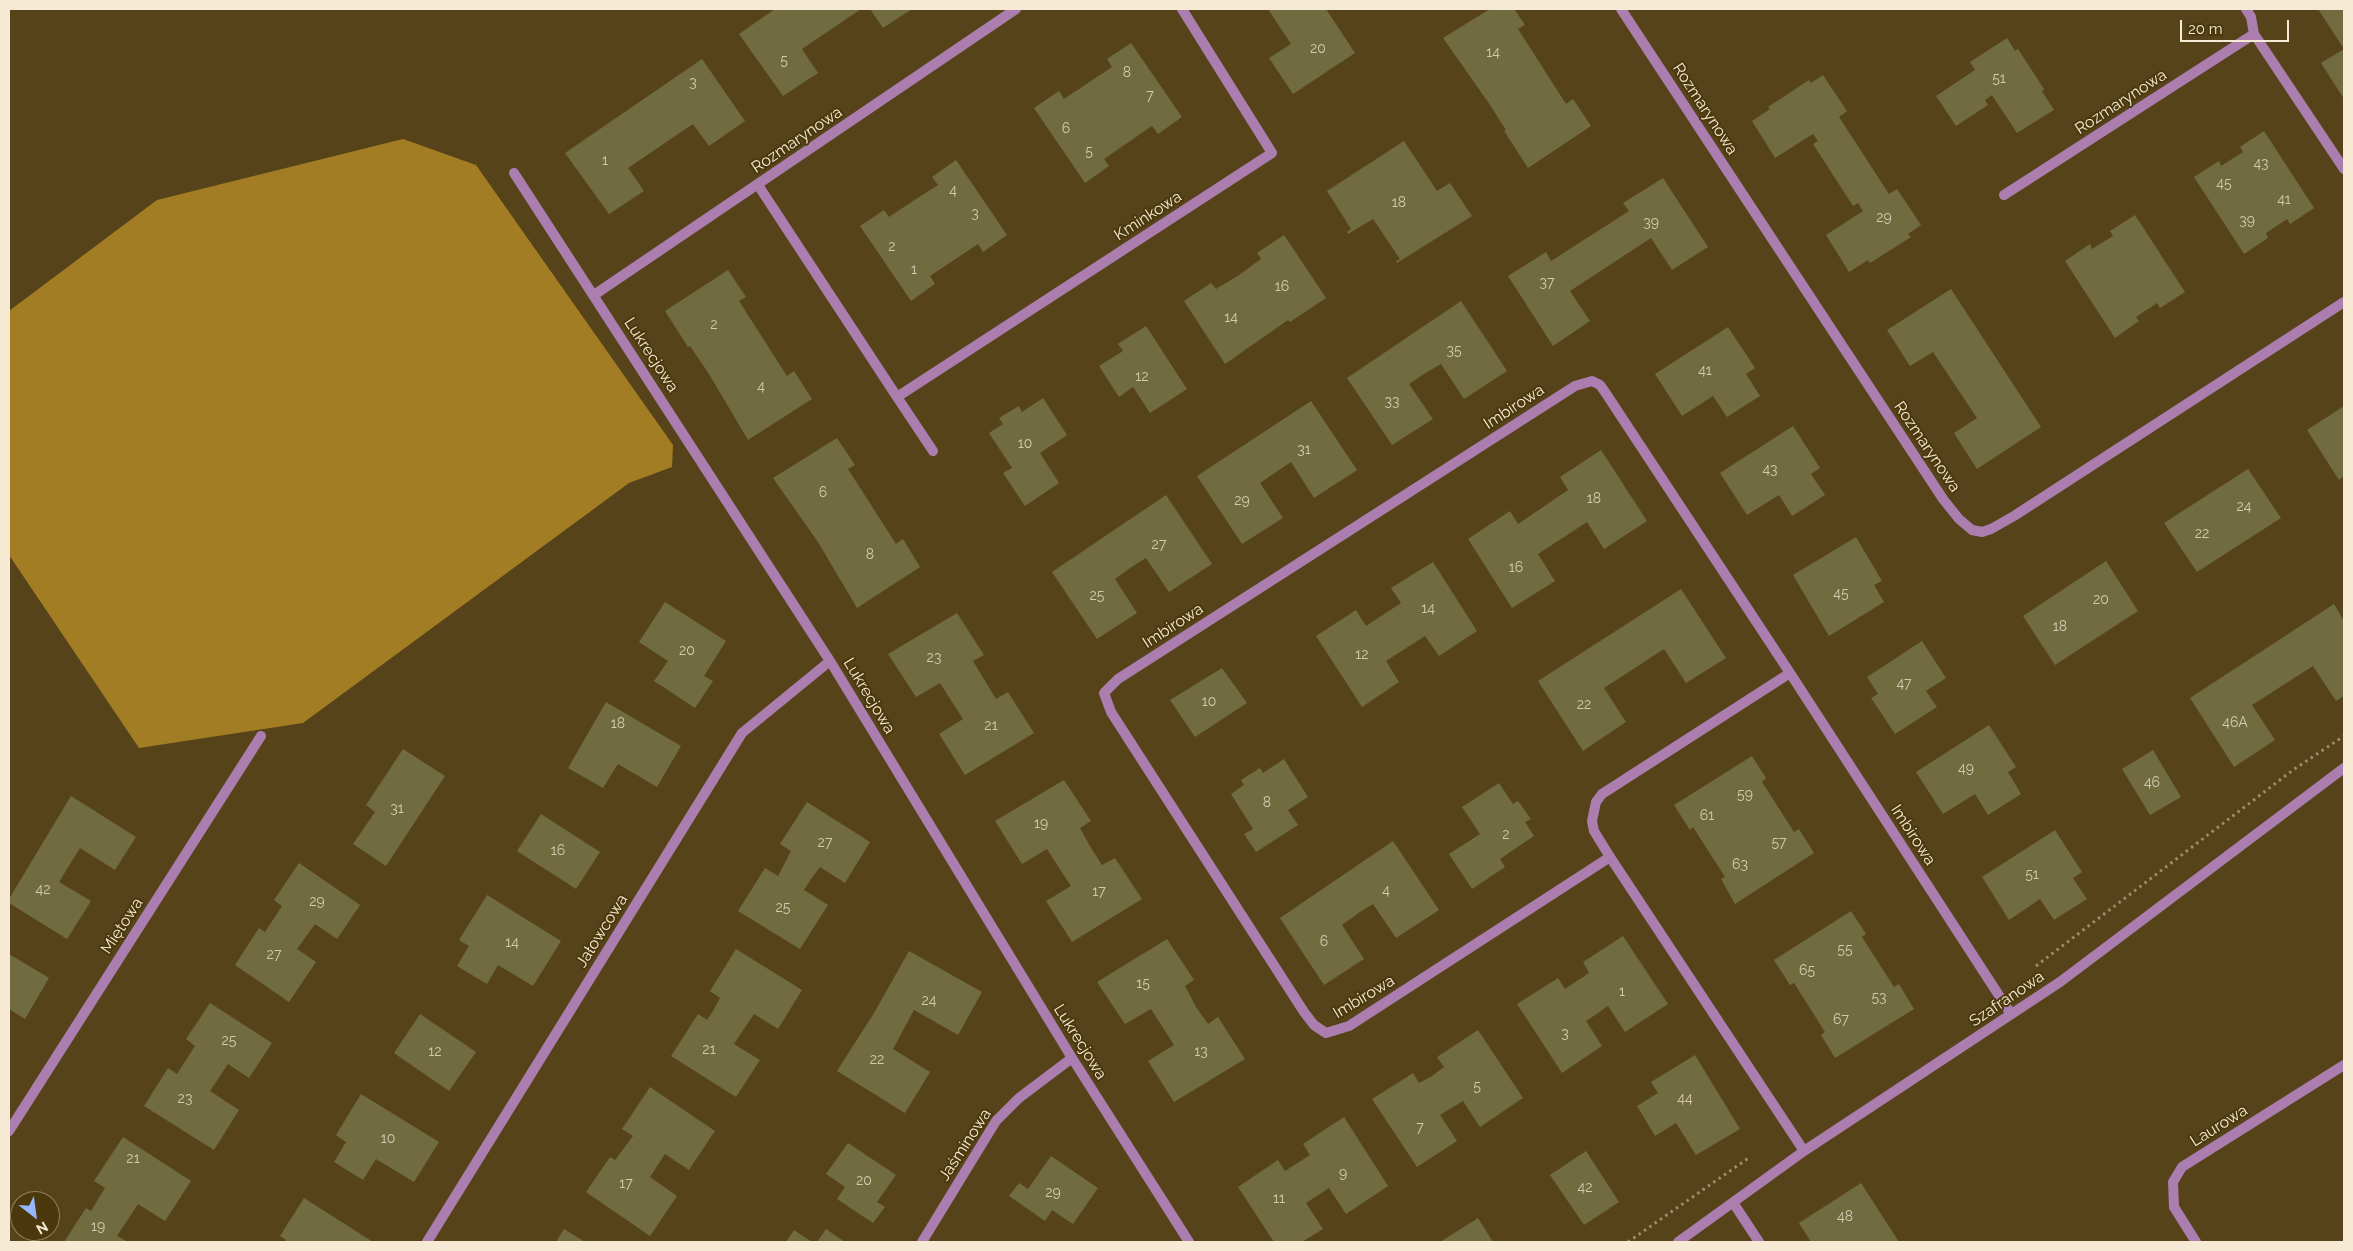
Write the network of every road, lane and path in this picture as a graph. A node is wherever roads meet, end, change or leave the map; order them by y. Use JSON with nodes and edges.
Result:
{"nodes":[{"id":1,"x":1016,"y":9,"type":"edge"},
{"id":2,"x":1182,"y":9,"type":"edge"},
{"id":3,"x":1621,"y":9,"type":"edge"},
{"id":4,"x":2246,"y":9,"type":"edge"},
{"id":5,"x":2254,"y":34,"type":"junction"},
{"id":6,"x":2344,"y":169,"type":"edge"},
{"id":7,"x":514,"y":173,"type":"dead end"},
{"id":8,"x":758,"y":185,"type":"junction"},
{"id":9,"x":2004,"y":195,"type":"dead end"},
{"id":10,"x":594,"y":295,"type":"junction"},
{"id":11,"x":2344,"y":302,"type":"edge"},
{"id":12,"x":897,"y":397,"type":"junction"},
{"id":13,"x":933,"y":451,"type":"dead end"},
{"id":14,"x":830,"y":661,"type":"junction"},
{"id":15,"x":1790,"y":672,"type":"junction"},
{"id":16,"x":261,"y":736,"type":"dead end"},
{"id":17,"x":2344,"y":768,"type":"edge"},
{"id":18,"x":1610,"y":857,"type":"junction"},
{"id":19,"x":2012,"y":1014,"type":"junction"},
{"id":20,"x":1072,"y":1058,"type":"junction"},
{"id":21,"x":2344,"y":1065,"type":"edge"},
{"id":22,"x":9,"y":1131,"type":"edge"},
{"id":23,"x":1804,"y":1151,"type":"junction"},
{"id":24,"x":1734,"y":1204,"type":"junction"},
{"id":25,"x":427,"y":1242,"type":"edge"},
{"id":26,"x":922,"y":1242,"type":"edge"},
{"id":27,"x":1189,"y":1242,"type":"edge"},
{"id":28,"x":1678,"y":1242,"type":"edge"},
{"id":29,"x":1759,"y":1242,"type":"edge"},
{"id":30,"x":2196,"y":1242,"type":"edge"}],
"edges":[{"from":1,"to":8,"type":"street","name":"Rozmarynowa"},
{"from":2,"to":12,"type":"street","name":"Kminkowa"},
{"from":3,"to":11,"type":"street","name":"Rozmarynowa"},
{"from":4,"to":5,"type":"street"},
{"from":5,"to":6,"type":"street"},
{"from":5,"to":9,"type":"street","name":"Rozmarynowa"},
{"from":7,"to":10,"type":"street","name":"Lukrecjowa"},
{"from":8,"to":10,"type":"street","name":"Rozmarynowa"},
{"from":8,"to":12,"type":"street"},
{"from":10,"to":14,"type":"street","name":"Lukrecjowa"},
{"from":12,"to":13,"type":"street"},
{"from":14,"to":20,"type":"street","name":"Lukrecjowa"},
{"from":14,"to":25,"type":"street","name":"Jałowcowa"},
{"from":15,"to":18,"type":"street"},
{"from":15,"to":18,"type":"street","name":"Imbirowa"},
{"from":15,"to":19,"type":"street","name":"Imbirowa"},
{"from":16,"to":22,"type":"street","name":"Miętowa"},
{"from":17,"to":19,"type":"street","name":"Szafranowa"},
{"from":18,"to":23,"type":"street"},
{"from":19,"to":23,"type":"street","name":"Szafranowa"},
{"from":20,"to":26,"type":"street","name":"Jaśminowa"},
{"from":20,"to":27,"type":"street","name":"Lukrecjowa"},
{"from":21,"to":30,"type":"street","name":"Laurowa"},
{"from":23,"to":24,"type":"street","name":"Szafranowa"},
{"from":24,"to":28,"type":"street","name":"Szafranowa"},
{"from":24,"to":29,"type":"street"}]}
